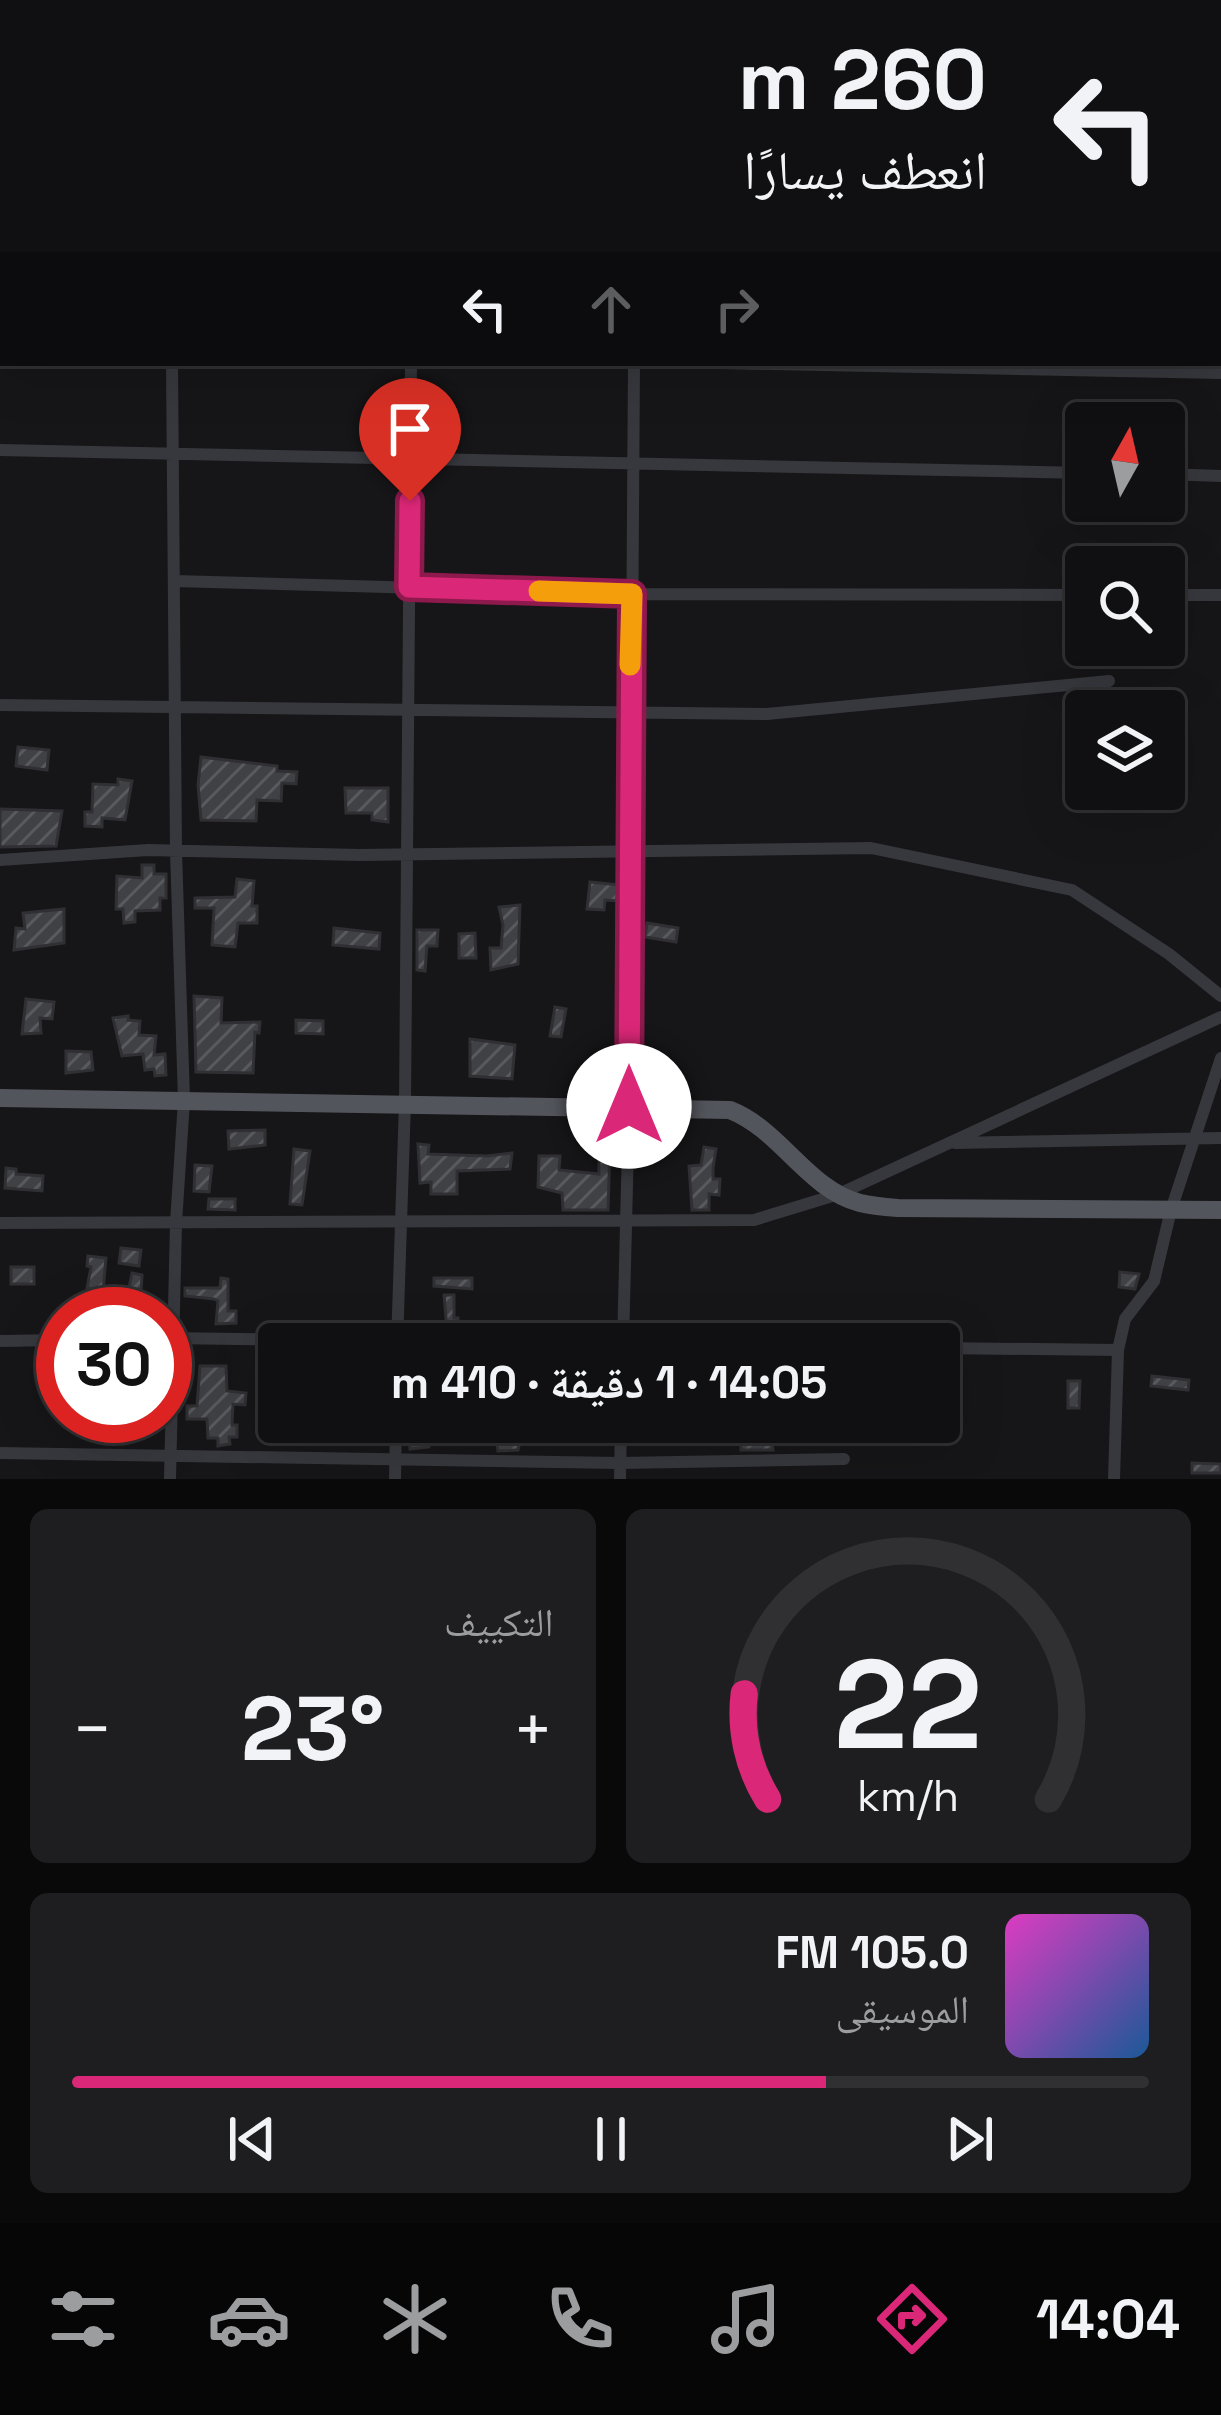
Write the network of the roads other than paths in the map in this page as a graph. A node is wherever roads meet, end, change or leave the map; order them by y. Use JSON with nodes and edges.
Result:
{"nodes":[{"id":1,"x":172,"y":366,"type":"edge"},
{"id":2,"x":411,"y":366,"type":"edge"},
{"id":3,"x":634,"y":366,"type":"edge"},
{"id":4,"x":855,"y":366,"type":"edge"},
{"id":5,"x":1221,"y":374,"type":"edge"},
{"id":6,"x":0,"y":450,"type":"edge"},
{"id":7,"x":172,"y":453,"type":"junction"},
{"id":8,"x":410,"y":458,"type":"junction"},
{"id":9,"x":633,"y":463,"type":"junction"},
{"id":10,"x":1065,"y":473,"type":"edge"},
{"id":11,"x":1185,"y":475,"type":"edge"},
{"id":12,"x":1221,"y":476,"type":"edge"},
{"id":13,"x":174,"y":581,"type":"junction"},
{"id":14,"x":409,"y":587,"type":"junction"},
{"id":15,"x":632,"y":594,"type":"junction"},
{"id":16,"x":1065,"y":595,"type":"edge"},
{"id":17,"x":1185,"y":595,"type":"edge"},
{"id":18,"x":1221,"y":595,"type":"edge"},
{"id":19,"x":1109,"y":681,"type":"dead end"},
{"id":20,"x":0,"y":706,"type":"edge"},
{"id":21,"x":175,"y":707,"type":"junction"},
{"id":22,"x":407,"y":710,"type":"junction"},
{"id":23,"x":630,"y":712,"type":"junction"},
{"id":24,"x":628,"y":850,"type":"junction"},
{"id":25,"x":176,"y":851,"type":"junction"},
{"id":26,"x":405,"y":854,"type":"junction"},
{"id":27,"x":0,"y":860,"type":"edge"},
{"id":28,"x":1221,"y":996,"type":"edge"},
{"id":29,"x":1221,"y":1016,"type":"edge"},
{"id":30,"x":1221,"y":1058,"type":"edge"},
{"id":31,"x":0,"y":1098,"type":"edge"},
{"id":32,"x":184,"y":1100,"type":"junction"},
{"id":33,"x":405,"y":1103,"type":"junction"},
{"id":34,"x":629,"y":1106,"type":"junction"},
{"id":35,"x":1221,"y":1138,"type":"edge"},
{"id":36,"x":1195,"y":1139,"type":"junction"},
{"id":37,"x":948,"y":1143,"type":"junction"},
{"id":38,"x":839,"y":1194,"type":"junction"},
{"id":39,"x":1171,"y":1210,"type":"junction"},
{"id":40,"x":1221,"y":1210,"type":"edge"},
{"id":41,"x":626,"y":1221,"type":"junction"},
{"id":42,"x":0,"y":1222,"type":"edge"},
{"id":43,"x":399,"y":1222,"type":"junction"},
{"id":44,"x":176,"y":1223,"type":"junction"},
{"id":45,"x":172,"y":1287,"type":"edge"},
{"id":46,"x":397,"y":1323,"type":"edge"},
{"id":47,"x":624,"y":1323,"type":"edge"},
{"id":48,"x":192,"y":1338,"type":"edge"},
{"id":49,"x":258,"y":1339,"type":"edge"},
{"id":50,"x":36,"y":1340,"type":"edge"},
{"id":51,"x":0,"y":1341,"type":"edge"},
{"id":52,"x":960,"y":1348,"type":"edge"},
{"id":53,"x":1118,"y":1350,"type":"junction"},
{"id":54,"x":170,"y":1443,"type":"edge"},
{"id":55,"x":395,"y":1443,"type":"edge"},
{"id":56,"x":620,"y":1443,"type":"edge"},
{"id":57,"x":0,"y":1453,"type":"edge"},
{"id":58,"x":170,"y":1455,"type":"junction"},
{"id":59,"x":395,"y":1456,"type":"junction"},
{"id":60,"x":844,"y":1459,"type":"dead end"},
{"id":61,"x":620,"y":1463,"type":"junction"},
{"id":62,"x":170,"y":1479,"type":"edge"},
{"id":63,"x":394,"y":1479,"type":"edge"},
{"id":64,"x":620,"y":1479,"type":"edge"},
{"id":65,"x":1114,"y":1479,"type":"edge"}],
"edges":[{"from":1,"to":7,"type":"street"},
{"from":2,"to":8,"type":"street"},
{"from":3,"to":9,"type":"street"},
{"from":4,"to":5,"type":"street"},
{"from":6,"to":7,"type":"street"},
{"from":7,"to":8,"type":"street"},
{"from":7,"to":13,"type":"street"},
{"from":8,"to":9,"type":"street"},
{"from":8,"to":14,"type":"street"},
{"from":9,"to":10,"type":"street"},
{"from":9,"to":15,"type":"street"},
{"from":11,"to":12,"type":"street"},
{"from":13,"to":14,"type":"street"},
{"from":13,"to":21,"type":"street"},
{"from":14,"to":15,"type":"street"},
{"from":14,"to":22,"type":"street"},
{"from":15,"to":16,"type":"street"},
{"from":15,"to":23,"type":"street"},
{"from":17,"to":18,"type":"street"},
{"from":19,"to":23,"type":"street"},
{"from":20,"to":21,"type":"street"},
{"from":21,"to":22,"type":"street"},
{"from":21,"to":25,"type":"street"},
{"from":22,"to":23,"type":"street"},
{"from":22,"to":26,"type":"street"},
{"from":23,"to":24,"type":"street"},
{"from":24,"to":26,"type":"street"},
{"from":24,"to":28,"type":"street"},
{"from":24,"to":34,"type":"street"},
{"from":25,"to":26,"type":"street"},
{"from":25,"to":27,"type":"street"},
{"from":25,"to":32,"type":"street"},
{"from":26,"to":33,"type":"street"},
{"from":29,"to":37,"type":"street"},
{"from":30,"to":36,"type":"street"},
{"from":31,"to":32,"type":"main road"},
{"from":32,"to":33,"type":"main road"},
{"from":32,"to":44,"type":"street"},
{"from":33,"to":34,"type":"main road"},
{"from":33,"to":43,"type":"street"},
{"from":34,"to":38,"type":"main road"},
{"from":34,"to":41,"type":"street"},
{"from":35,"to":36,"type":"street"},
{"from":36,"to":37,"type":"street"},
{"from":36,"to":39,"type":"street"},
{"from":37,"to":38,"type":"street"},
{"from":38,"to":39,"type":"main road"},
{"from":38,"to":41,"type":"street"},
{"from":39,"to":40,"type":"main road"},
{"from":39,"to":53,"type":"street"},
{"from":41,"to":43,"type":"street"},
{"from":41,"to":47,"type":"street"},
{"from":42,"to":44,"type":"street"},
{"from":43,"to":44,"type":"street"},
{"from":43,"to":46,"type":"street"},
{"from":44,"to":45,"type":"street"},
{"from":48,"to":49,"type":"street"},
{"from":50,"to":51,"type":"street"},
{"from":52,"to":53,"type":"street"},
{"from":53,"to":65,"type":"street"},
{"from":54,"to":58,"type":"street"},
{"from":55,"to":59,"type":"street"},
{"from":56,"to":61,"type":"street"},
{"from":57,"to":58,"type":"street"},
{"from":58,"to":59,"type":"street"},
{"from":58,"to":62,"type":"street"},
{"from":59,"to":61,"type":"street"},
{"from":59,"to":63,"type":"street"},
{"from":60,"to":61,"type":"street"},
{"from":61,"to":64,"type":"street"}]}
